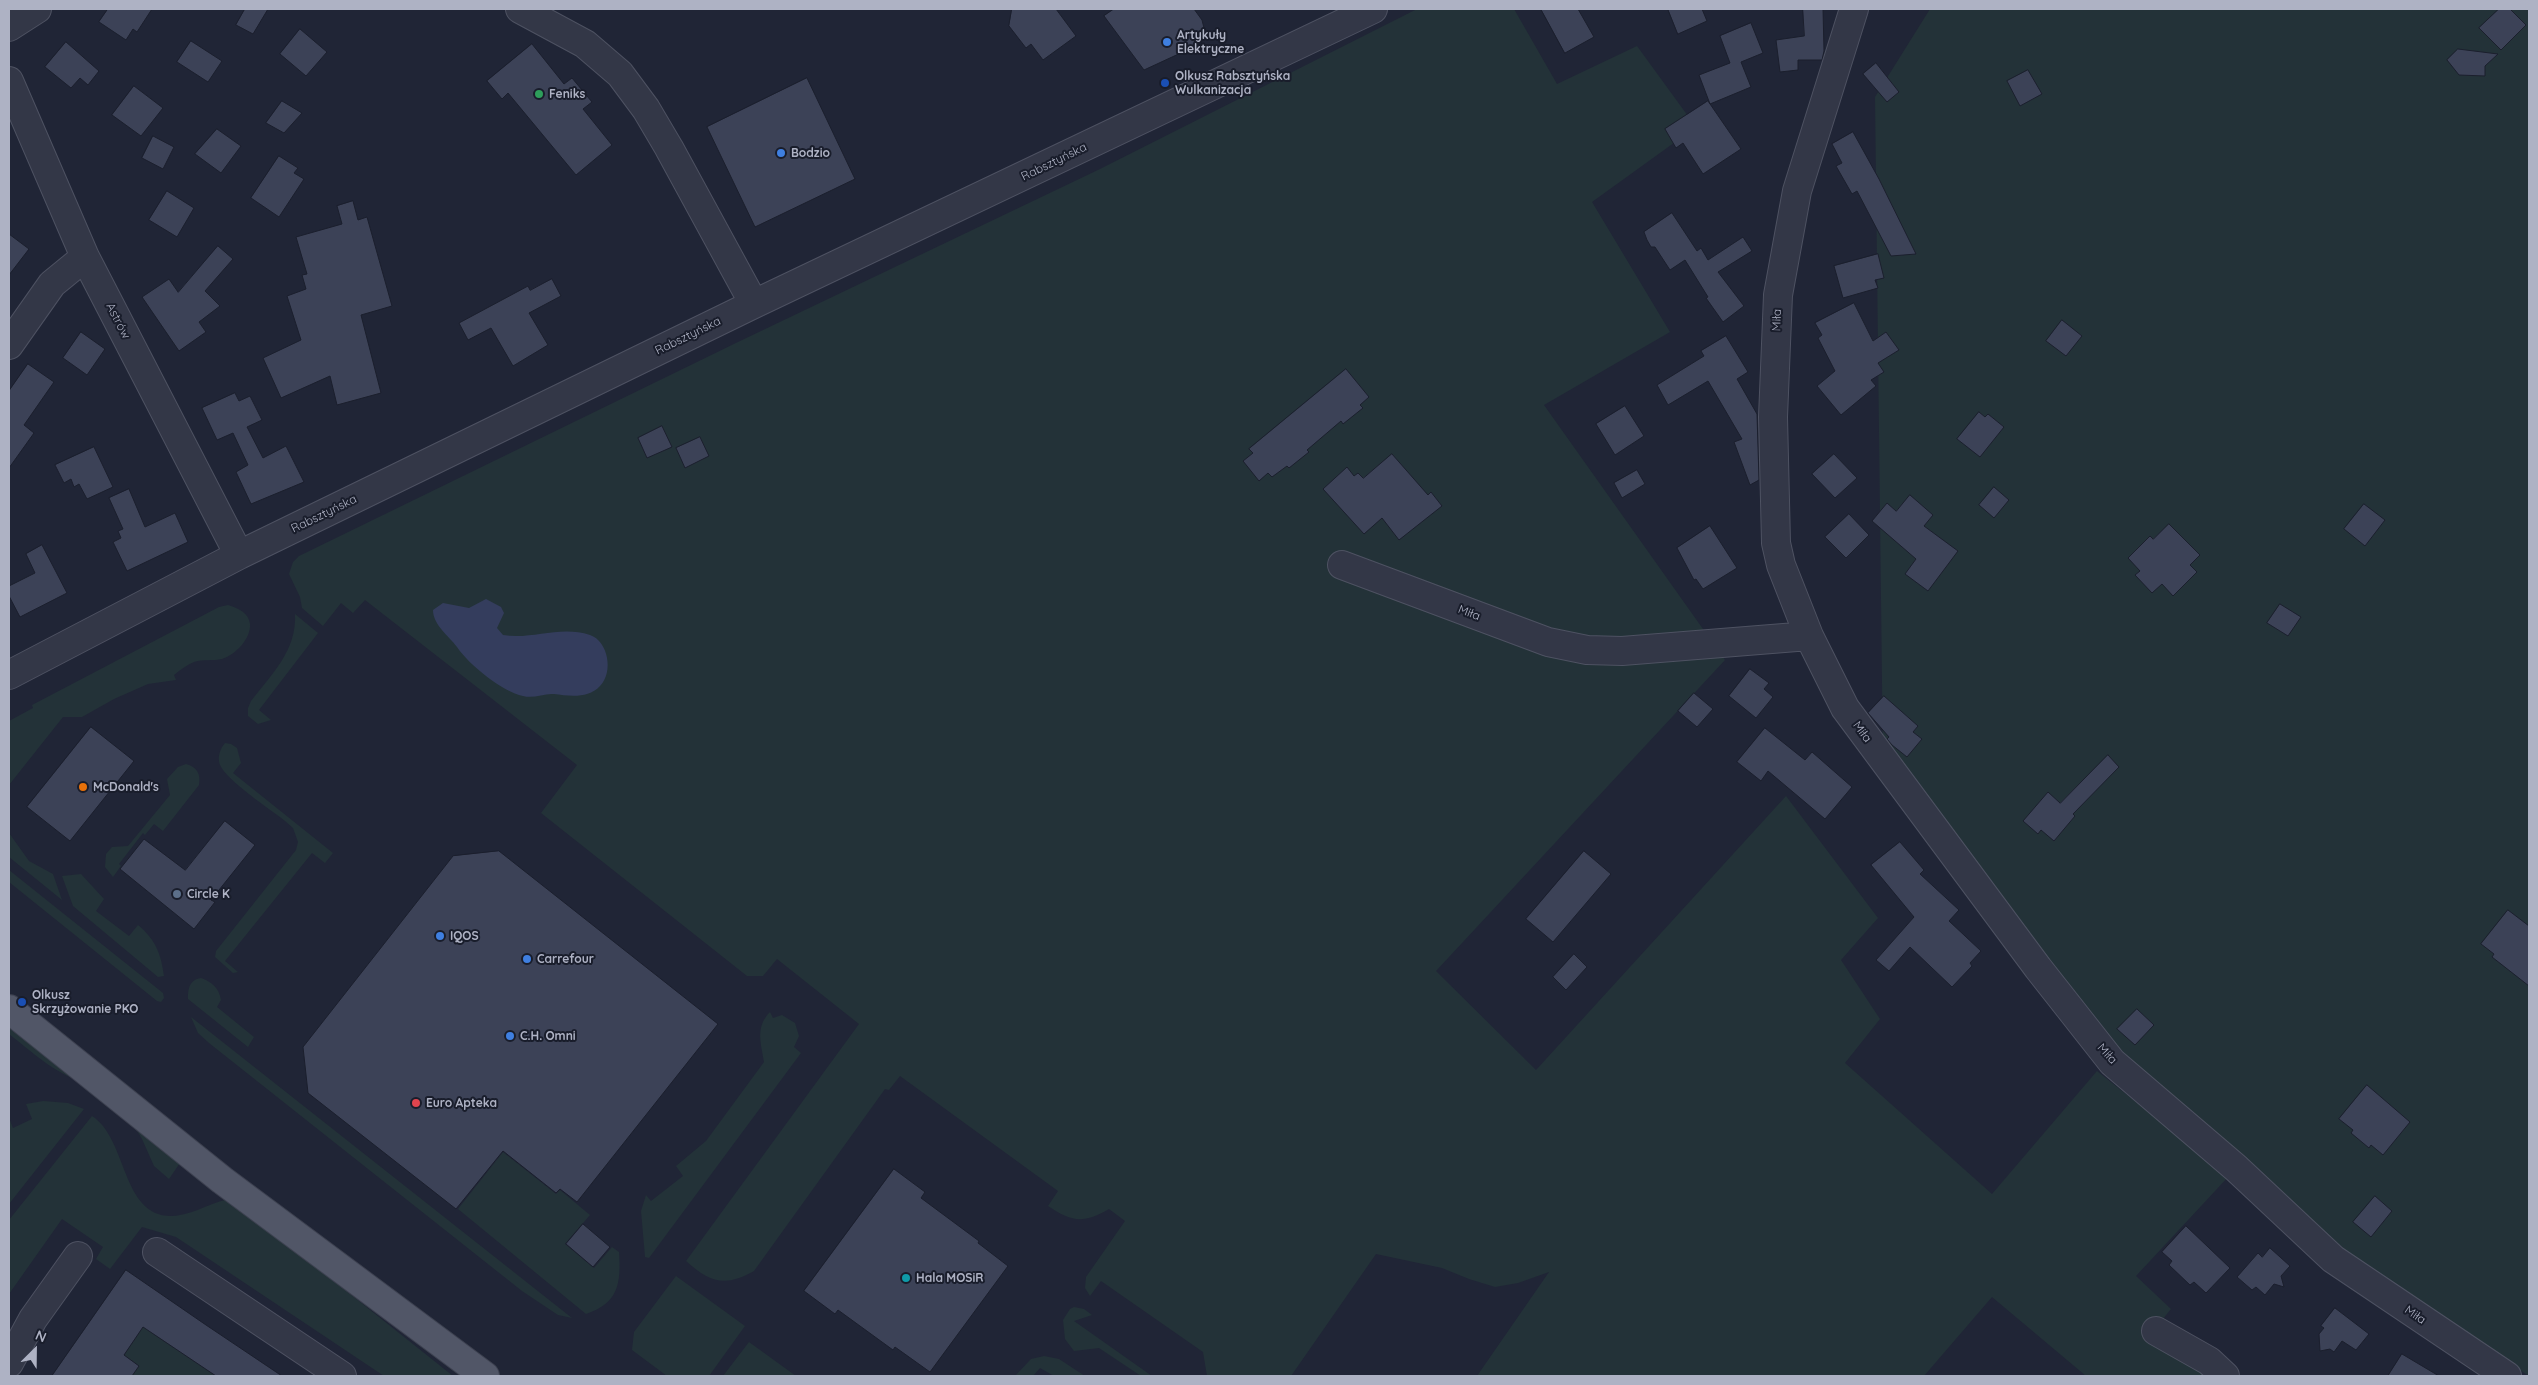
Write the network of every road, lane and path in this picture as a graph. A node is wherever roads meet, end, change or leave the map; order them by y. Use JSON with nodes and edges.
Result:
{"nodes":[{"id":1,"x":37,"y":9,"type":"edge"},
{"id":2,"x":1373,"y":9,"type":"edge"},
{"id":3,"x":1854,"y":9,"type":"edge"},
{"id":4,"x":522,"y":10,"type":"edge"},
{"id":5,"x":9,"y":27,"type":"edge"},
{"id":6,"x":9,"y":81,"type":"edge"},
{"id":7,"x":85,"y":257,"type":"junction"},
{"id":8,"x":754,"y":304,"type":"junction"},
{"id":9,"x":9,"y":345,"type":"edge"},
{"id":10,"x":239,"y":555,"type":"junction"},
{"id":11,"x":1342,"y":565,"type":"dead end"},
{"id":12,"x":1809,"y":636,"type":"junction"},
{"id":13,"x":9,"y":675,"type":"edge"},
{"id":14,"x":9,"y":1009,"type":"edge"},
{"id":15,"x":157,"y":1252,"type":"dead end"},
{"id":16,"x":78,"y":1256,"type":"dead end"},
{"id":17,"x":2156,"y":1330,"type":"dead end"},
{"id":18,"x":9,"y":1362,"type":"edge"},
{"id":19,"x":342,"y":1376,"type":"edge"},
{"id":20,"x":485,"y":1376,"type":"edge"},
{"id":21,"x":2225,"y":1376,"type":"edge"},
{"id":22,"x":2507,"y":1376,"type":"edge"}],
"edges":[{"from":1,"to":5,"type":"street"},
{"from":2,"to":8,"type":"street","name":"Rabsztyńska"},
{"from":3,"to":12,"type":"street","name":"Miła"},
{"from":4,"to":8,"type":"street"},
{"from":6,"to":7,"type":"street","name":"Astrów"},
{"from":7,"to":9,"type":"street"},
{"from":7,"to":10,"type":"street","name":"Astrów"},
{"from":8,"to":10,"type":"street","name":"Rabsztyńska"},
{"from":10,"to":13,"type":"street","name":"Rabsztyńska"},
{"from":11,"to":12,"type":"street","name":"Miła"},
{"from":12,"to":22,"type":"street","name":"Miła"},
{"from":14,"to":20,"type":"main road"},
{"from":15,"to":19,"type":"street"},
{"from":16,"to":18,"type":"street"},
{"from":17,"to":21,"type":"street"}]}
